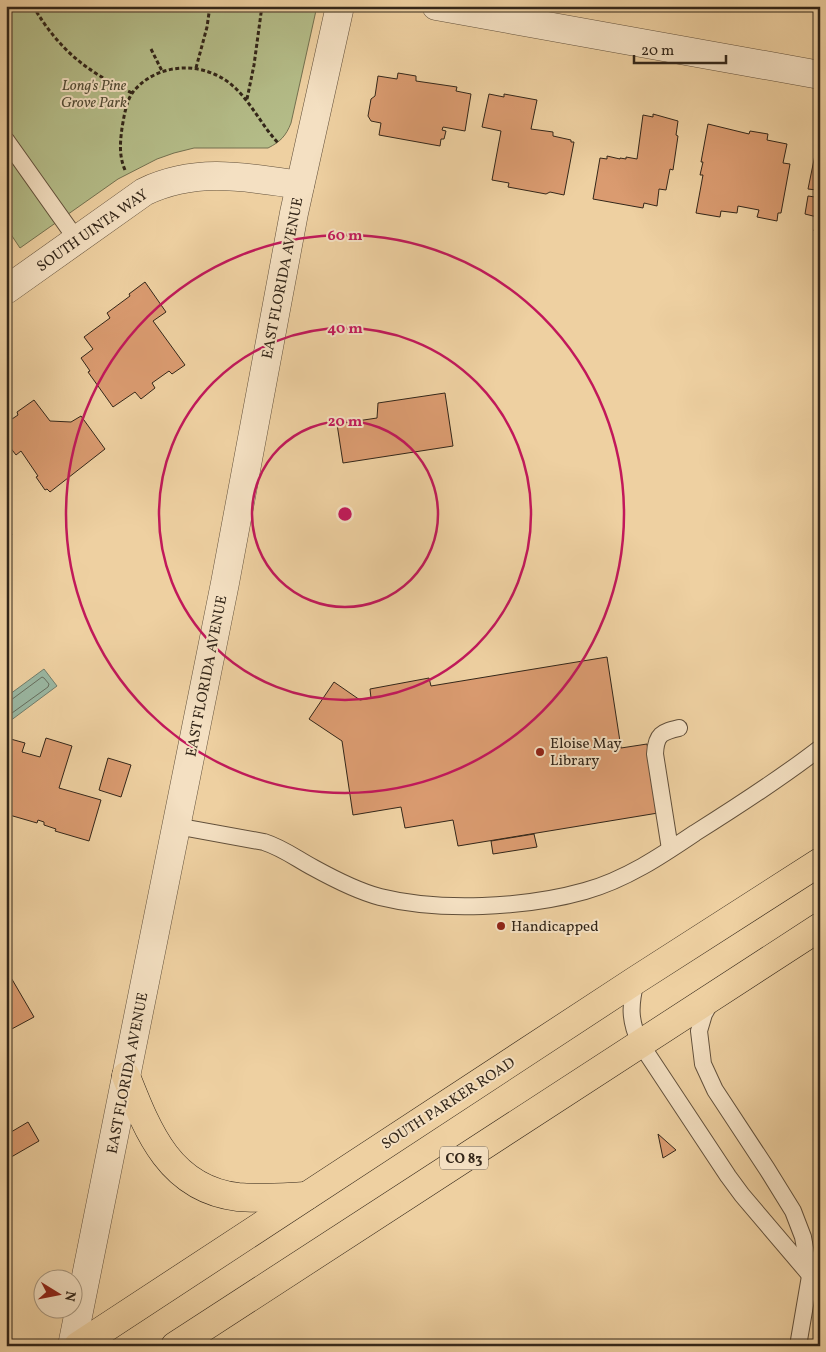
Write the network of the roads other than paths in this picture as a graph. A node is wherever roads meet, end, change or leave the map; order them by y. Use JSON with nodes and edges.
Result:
{"nodes":[{"id":1,"x":340,"y":6,"type":"edge"},
{"id":2,"x":436,"y":6,"type":"edge"},
{"id":3,"x":820,"y":75,"type":"edge"},
{"id":4,"x":6,"y":140,"type":"edge"},
{"id":5,"x":300,"y":185,"type":"junction"},
{"id":6,"x":77,"y":240,"type":"junction"},
{"id":7,"x":6,"y":290,"type":"edge"},
{"id":8,"x":679,"y":728,"type":"dead end"},
{"id":9,"x":820,"y":748,"type":"edge"},
{"id":10,"x":176,"y":826,"type":"junction"},
{"id":11,"x":670,"y":850,"type":"junction"},
{"id":12,"x":820,"y":862,"type":"edge"},
{"id":13,"x":820,"y":927,"type":"edge"},
{"id":14,"x":636,"y":980,"type":"junction"},
{"id":15,"x":716,"y":994,"type":"junction"},
{"id":16,"x":640,"y":1043,"type":"junction"},
{"id":17,"x":126,"y":1076,"type":"junction"},
{"id":18,"x":306,"y":1196,"type":"junction"},
{"id":19,"x":810,"y":1276,"type":"junction"},
{"id":20,"x":72,"y":1346,"type":"edge"},
{"id":21,"x":78,"y":1346,"type":"edge"},
{"id":22,"x":175,"y":1346,"type":"edge"},
{"id":23,"x":798,"y":1346,"type":"edge"}],
"edges":[{"from":1,"to":5,"type":"street","name":"EAST FLORIDA AVENUE"},
{"from":2,"to":3,"type":"street"},
{"from":4,"to":6,"type":"lane"},
{"from":5,"to":6,"type":"street","name":"SOUTH UINTA WAY"},
{"from":5,"to":10,"type":"street","name":"EAST FLORIDA AVENUE"},
{"from":6,"to":7,"type":"street","name":"SOUTH UINTA WAY"},
{"from":8,"to":11,"type":"lane"},
{"from":9,"to":11,"type":"lane"},
{"from":10,"to":11,"type":"lane"},
{"from":10,"to":17,"type":"street","name":"EAST FLORIDA AVENUE"},
{"from":12,"to":14,"type":"main road","name":"SOUTH PARKER ROAD"},
{"from":13,"to":15,"type":"main road","number":"CO 83"},
{"from":14,"to":16,"type":"lane"},
{"from":14,"to":18,"type":"main road","name":"SOUTH PARKER ROAD"},
{"from":15,"to":16,"type":"main road","number":"CO 83"},
{"from":15,"to":19,"type":"lane"},
{"from":16,"to":19,"type":"lane"},
{"from":16,"to":22,"type":"main road","number":"CO 83"},
{"from":17,"to":18,"type":"main road"},
{"from":17,"to":20,"type":"street","name":"EAST FLORIDA AVENUE"},
{"from":18,"to":21,"type":"main road","name":"SOUTH PARKER ROAD"},
{"from":19,"to":23,"type":"lane"}]}
